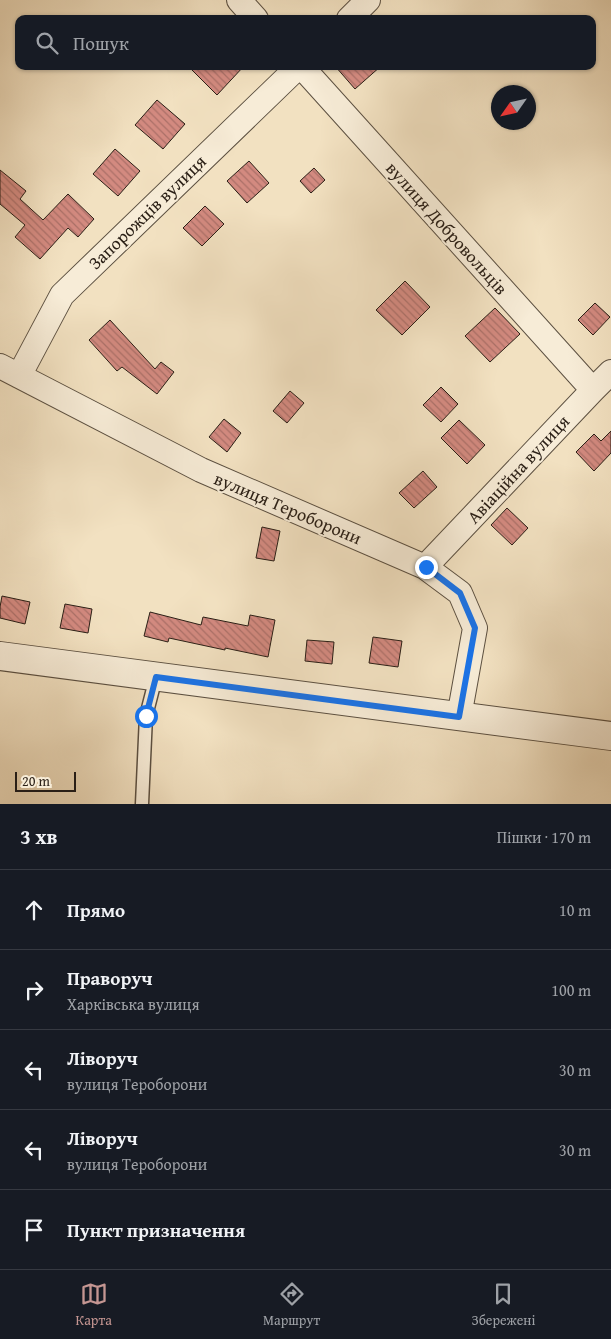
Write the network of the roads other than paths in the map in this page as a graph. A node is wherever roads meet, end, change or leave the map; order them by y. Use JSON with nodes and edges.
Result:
{"nodes":[{"id":1,"x":238,"y":0,"type":"edge"},
{"id":2,"x":368,"y":0,"type":"edge"},
{"id":3,"x":252,"y":15,"type":"edge"},
{"id":4,"x":353,"y":15,"type":"edge"},
{"id":5,"x":296,"y":70,"type":"edge"},
{"id":6,"x":304,"y":70,"type":"edge"},
{"id":7,"x":10,"y":371,"type":"edge"},
{"id":8,"x":611,"y":372,"type":"edge"},
{"id":9,"x":593,"y":390,"type":"junction"},
{"id":10,"x":426,"y":567,"type":"junction"},
{"id":11,"x":0,"y":656,"type":"edge"},
{"id":12,"x":156,"y":677,"type":"junction"},
{"id":13,"x":459,"y":717,"type":"junction"},
{"id":14,"x":611,"y":736,"type":"edge"},
{"id":15,"x":142,"y":804,"type":"edge"}],
"edges":[{"from":1,"to":3,"type":"street"},
{"from":2,"to":4,"type":"street"},
{"from":5,"to":7,"type":"street","name":"Запорожців вулиця"},
{"from":6,"to":9,"type":"street","name":"вулиця Добровольців"},
{"from":7,"to":10,"type":"street","name":"вулиця Тероборони"},
{"from":8,"to":9,"type":"street","name":"Авіаційна вулиця"},
{"from":9,"to":10,"type":"street","name":"Авіаційна вулиця"},
{"from":10,"to":13,"type":"street","name":"вулиця Тероборони"},
{"from":11,"to":12,"type":"street"},
{"from":12,"to":13,"type":"street"},
{"from":12,"to":15,"type":"lane"},
{"from":13,"to":14,"type":"street"}]}
